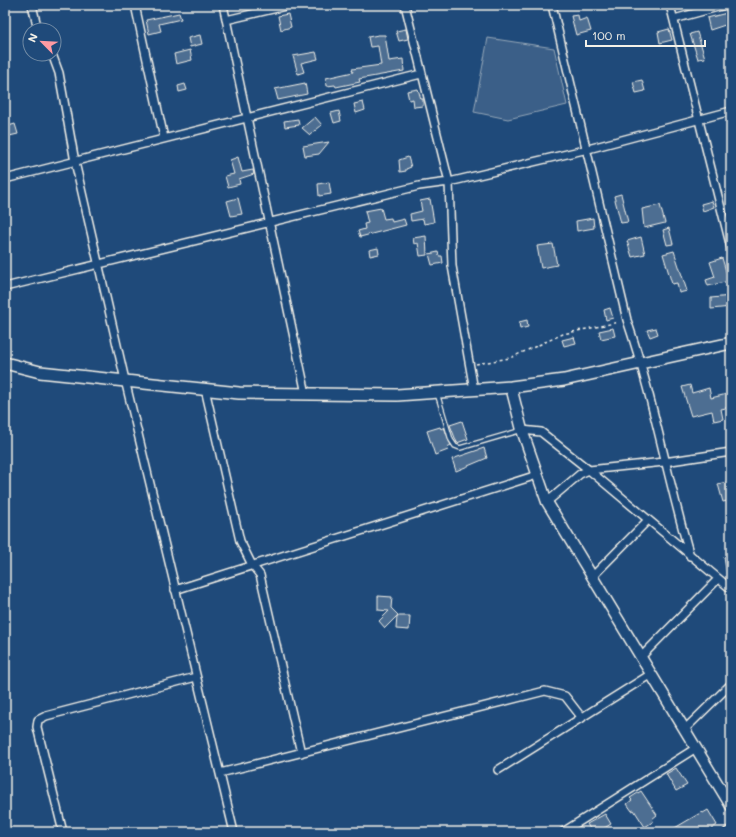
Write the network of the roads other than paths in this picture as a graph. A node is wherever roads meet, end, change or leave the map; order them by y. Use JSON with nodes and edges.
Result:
{"nodes":[{"id":1,"x":32,"y":5,"type":"edge"},
{"id":2,"x":135,"y":5,"type":"edge"},
{"id":3,"x":223,"y":5,"type":"edge"},
{"id":4,"x":290,"y":5,"type":"edge"},
{"id":5,"x":405,"y":5,"type":"edge"},
{"id":6,"x":552,"y":5,"type":"edge"},
{"id":7,"x":670,"y":5,"type":"edge"},
{"id":8,"x":725,"y":5,"type":"edge"},
{"id":9,"x":674,"y":19,"type":"junction"},
{"id":10,"x":226,"y":20,"type":"junction"},
{"id":11,"x":36,"y":22,"type":"edge"},
{"id":12,"x":55,"y":62,"type":"edge"},
{"id":13,"x":422,"y":74,"type":"junction"},
{"id":14,"x":731,"y":111,"type":"edge"},
{"id":15,"x":247,"y":118,"type":"junction"},
{"id":16,"x":699,"y":119,"type":"junction"},
{"id":17,"x":164,"y":138,"type":"junction"},
{"id":18,"x":588,"y":149,"type":"junction"},
{"id":19,"x":75,"y":162,"type":"junction"},
{"id":20,"x":5,"y":179,"type":"edge"},
{"id":21,"x":450,"y":182,"type":"junction"},
{"id":22,"x":727,"y":217,"type":"edge"},
{"id":23,"x":270,"y":222,"type":"junction"},
{"id":24,"x":731,"y":248,"type":"edge"},
{"id":25,"x":98,"y":265,"type":"junction"},
{"id":26,"x":5,"y":286,"type":"edge"},
{"id":27,"x":731,"y":343,"type":"edge"},
{"id":28,"x":5,"y":363,"type":"edge"},
{"id":29,"x":641,"y":364,"type":"junction"},
{"id":30,"x":125,"y":380,"type":"junction"},
{"id":31,"x":511,"y":387,"type":"junction"},
{"id":32,"x":205,"y":389,"type":"junction"},
{"id":33,"x":474,"y":390,"type":"junction"},
{"id":34,"x":437,"y":392,"type":"junction"},
{"id":35,"x":306,"y":394,"type":"junction"},
{"id":36,"x":522,"y":430,"type":"junction"},
{"id":37,"x":731,"y":452,"type":"edge"},
{"id":38,"x":664,"y":462,"type":"junction"},
{"id":39,"x":589,"y":470,"type":"junction"},
{"id":40,"x":537,"y":475,"type":"junction"},
{"id":41,"x":547,"y":502,"type":"junction"},
{"id":42,"x":648,"y":520,"type":"junction"},
{"id":43,"x":690,"y":556,"type":"junction"},
{"id":44,"x":252,"y":565,"type":"junction"},
{"id":45,"x":592,"y":577,"type":"junction"},
{"id":46,"x":718,"y":578,"type":"junction"},
{"id":47,"x":731,"y":589,"type":"edge"},
{"id":48,"x":175,"y":590,"type":"junction"},
{"id":49,"x":641,"y":657,"type":"junction"},
{"id":50,"x":652,"y":674,"type":"junction"},
{"id":51,"x":196,"y":677,"type":"junction"},
{"id":52,"x":731,"y":684,"type":"edge"},
{"id":53,"x":582,"y":718,"type":"junction"},
{"id":54,"x":685,"y":729,"type":"junction"},
{"id":55,"x":696,"y":748,"type":"junction"},
{"id":56,"x":301,"y":753,"type":"junction"},
{"id":57,"x":498,"y":770,"type":"dead end"},
{"id":58,"x":220,"y":774,"type":"junction"},
{"id":59,"x":731,"y":806,"type":"edge"},
{"id":60,"x":731,"y":829,"type":"edge"},
{"id":61,"x":63,"y":832,"type":"edge"},
{"id":62,"x":234,"y":832,"type":"edge"},
{"id":63,"x":563,"y":832,"type":"edge"},
{"id":64,"x":727,"y":832,"type":"edge"}],
"edges":[{"from":1,"to":11,"type":"street"},
{"from":2,"to":17,"type":"street"},
{"from":3,"to":10,"type":"street"},
{"from":4,"to":10,"type":"street"},
{"from":5,"to":13,"type":"street"},
{"from":6,"to":18,"type":"street"},
{"from":7,"to":9,"type":"street"},
{"from":8,"to":9,"type":"street"},
{"from":9,"to":16,"type":"street"},
{"from":10,"to":15,"type":"street"},
{"from":12,"to":19,"type":"street"},
{"from":13,"to":15,"type":"street"},
{"from":13,"to":21,"type":"street"},
{"from":14,"to":16,"type":"street"},
{"from":15,"to":17,"type":"street"},
{"from":15,"to":23,"type":"street"},
{"from":16,"to":18,"type":"street"},
{"from":16,"to":22,"type":"street"},
{"from":17,"to":19,"type":"street"},
{"from":18,"to":21,"type":"street"},
{"from":18,"to":29,"type":"street"},
{"from":19,"to":20,"type":"street"},
{"from":19,"to":25,"type":"street"},
{"from":21,"to":23,"type":"street"},
{"from":21,"to":33,"type":"street"},
{"from":22,"to":24,"type":"street"},
{"from":23,"to":25,"type":"street"},
{"from":23,"to":35,"type":"street"},
{"from":25,"to":26,"type":"street"},
{"from":25,"to":30,"type":"street"},
{"from":27,"to":29,"type":"main road"},
{"from":28,"to":30,"type":"main road"},
{"from":29,"to":31,"type":"main road"},
{"from":29,"to":38,"type":"street"},
{"from":30,"to":32,"type":"main road"},
{"from":30,"to":48,"type":"street"},
{"from":31,"to":33,"type":"main road"},
{"from":31,"to":36,"type":"main road"},
{"from":32,"to":35,"type":"main road"},
{"from":32,"to":44,"type":"street"},
{"from":33,"to":34,"type":"main road"},
{"from":34,"to":35,"type":"main road"},
{"from":34,"to":36,"type":"lane"},
{"from":36,"to":39,"type":"street"},
{"from":36,"to":40,"type":"main road"},
{"from":37,"to":38,"type":"street"},
{"from":38,"to":39,"type":"street"},
{"from":38,"to":43,"type":"street"},
{"from":39,"to":41,"type":"street"},
{"from":39,"to":42,"type":"street"},
{"from":40,"to":41,"type":"main road"},
{"from":40,"to":44,"type":"street"},
{"from":41,"to":45,"type":"main road"},
{"from":42,"to":43,"type":"street"},
{"from":42,"to":45,"type":"street"},
{"from":43,"to":46,"type":"street"},
{"from":44,"to":48,"type":"street"},
{"from":44,"to":56,"type":"street"},
{"from":45,"to":49,"type":"main road"},
{"from":46,"to":47,"type":"street"},
{"from":46,"to":49,"type":"street"},
{"from":48,"to":51,"type":"street"},
{"from":49,"to":50,"type":"main road"},
{"from":50,"to":53,"type":"street"},
{"from":50,"to":54,"type":"main road"},
{"from":51,"to":58,"type":"street"},
{"from":51,"to":61,"type":"street"},
{"from":52,"to":54,"type":"street"},
{"from":53,"to":56,"type":"street"},
{"from":53,"to":57,"type":"street"},
{"from":54,"to":55,"type":"main road"},
{"from":55,"to":59,"type":"main road"},
{"from":55,"to":63,"type":"street"},
{"from":56,"to":58,"type":"street"},
{"from":58,"to":62,"type":"street"},
{"from":60,"to":64,"type":"street"}]}
